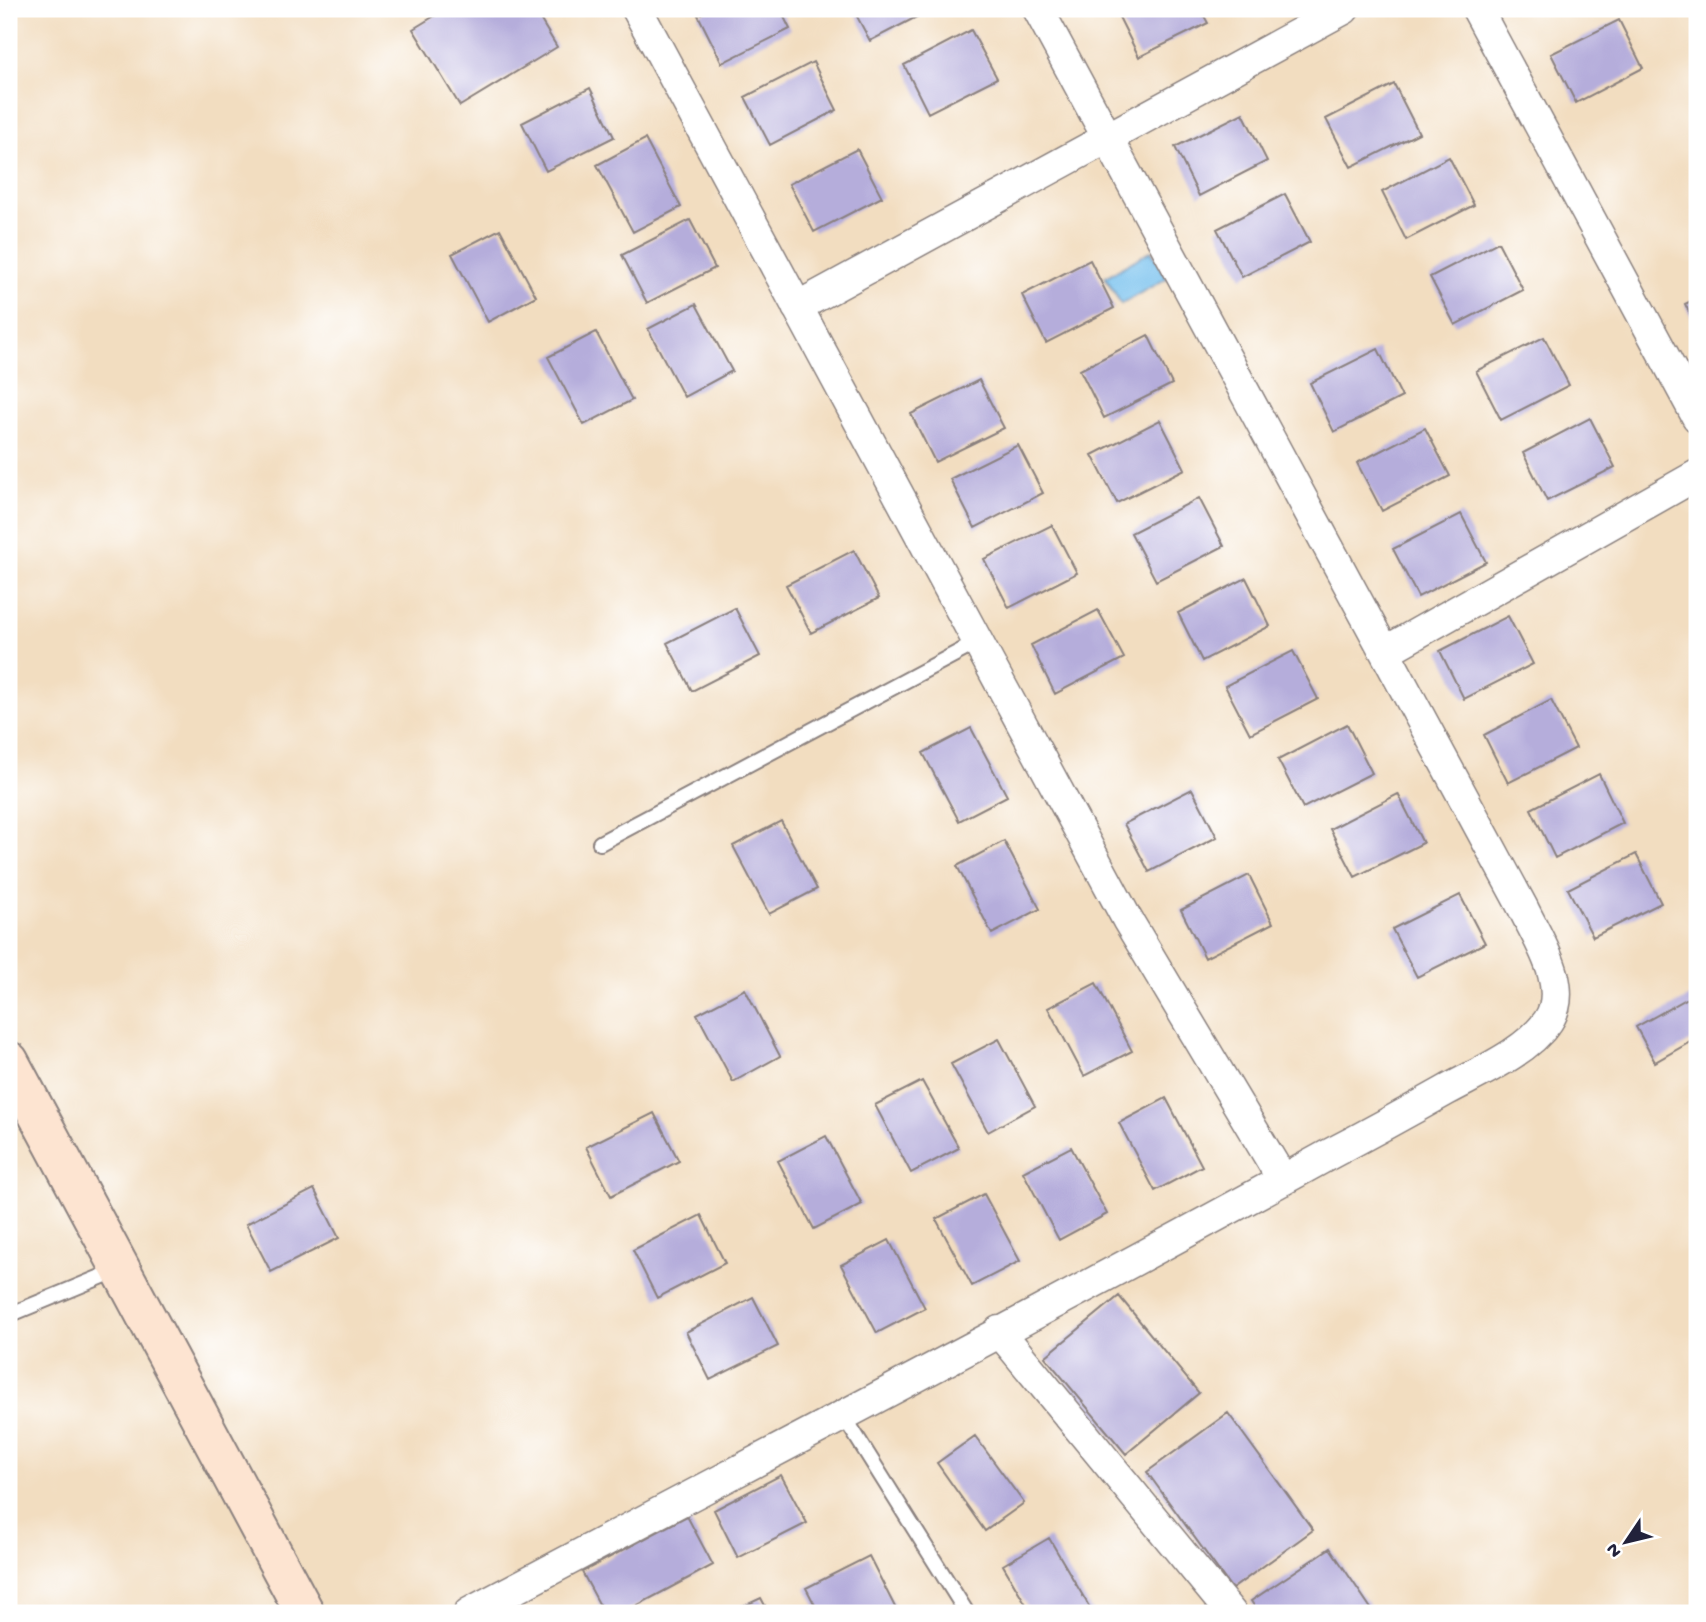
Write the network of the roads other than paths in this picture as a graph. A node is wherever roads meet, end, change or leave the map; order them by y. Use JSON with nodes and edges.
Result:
{"nodes":[{"id":1,"x":637,"y":9,"type":"edge"},
{"id":2,"x":1038,"y":9,"type":"edge"},
{"id":3,"x":1344,"y":9,"type":"edge"},
{"id":4,"x":1477,"y":9,"type":"edge"},
{"id":5,"x":1106,"y":137,"type":"junction"},
{"id":6,"x":797,"y":307,"type":"junction"},
{"id":7,"x":1697,"y":417,"type":"edge"},
{"id":8,"x":1697,"y":475,"type":"edge"},
{"id":9,"x":978,"y":642,"type":"junction"},
{"id":10,"x":1386,"y":651,"type":"junction"},
{"id":11,"x":600,"y":843,"type":"dead end"},
{"id":12,"x":9,"y":1061,"type":"edge"},
{"id":13,"x":1283,"y":1180,"type":"junction"},
{"id":14,"x":121,"y":1268,"type":"junction"},
{"id":15,"x":9,"y":1315,"type":"edge"},
{"id":16,"x":999,"y":1331,"type":"junction"},
{"id":17,"x":843,"y":1415,"type":"junction"},
{"id":18,"x":305,"y":1613,"type":"edge"},
{"id":19,"x":469,"y":1613,"type":"edge"},
{"id":20,"x":967,"y":1613,"type":"edge"},
{"id":21,"x":1231,"y":1613,"type":"edge"}],
"edges":[{"from":1,"to":6,"type":"street"},
{"from":2,"to":5,"type":"street"},
{"from":3,"to":5,"type":"street"},
{"from":4,"to":7,"type":"street"},
{"from":5,"to":6,"type":"street"},
{"from":5,"to":10,"type":"street"},
{"from":6,"to":9,"type":"street"},
{"from":8,"to":10,"type":"street"},
{"from":9,"to":11,"type":"lane"},
{"from":9,"to":13,"type":"street"},
{"from":10,"to":13,"type":"street"},
{"from":12,"to":14,"type":"main road"},
{"from":13,"to":16,"type":"street"},
{"from":14,"to":15,"type":"lane"},
{"from":14,"to":18,"type":"main road"},
{"from":16,"to":17,"type":"street"},
{"from":16,"to":21,"type":"street"},
{"from":17,"to":19,"type":"street"},
{"from":17,"to":20,"type":"lane"}]}
